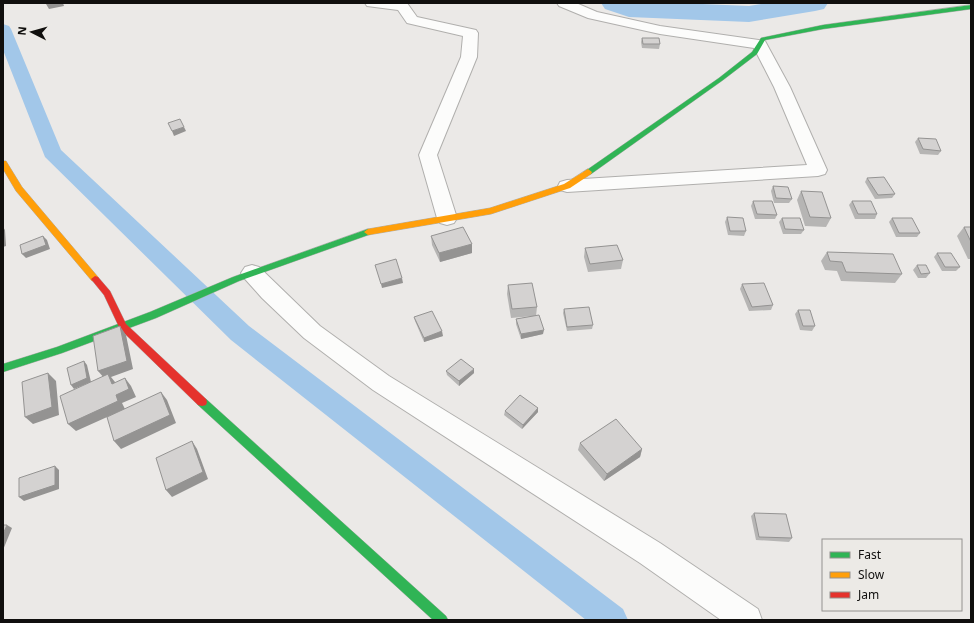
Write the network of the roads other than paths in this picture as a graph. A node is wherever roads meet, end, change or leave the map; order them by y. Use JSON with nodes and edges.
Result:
{"nodes":[{"id":1,"x":372,"y":3,"type":"edge"},
{"id":2,"x":564,"y":3,"type":"edge"},
{"id":3,"x":971,"y":7,"type":"edge"},
{"id":4,"x":760,"y":44,"type":"junction"},
{"id":5,"x":3,"y":163,"type":"edge"},
{"id":6,"x":567,"y":186,"type":"junction"},
{"id":7,"x":447,"y":218,"type":"junction"},
{"id":8,"x":252,"y":273,"type":"junction"},
{"id":9,"x":123,"y":326,"type":"junction"},
{"id":10,"x":3,"y":368,"type":"edge"},
{"id":11,"x":442,"y":620,"type":"edge"},
{"id":12,"x":747,"y":620,"type":"edge"}],
"edges":[{"from":1,"to":7,"type":"street"},
{"from":2,"to":4,"type":"street"},
{"from":3,"to":4,"type":"street"},
{"from":4,"to":6,"type":"street"},
{"from":4,"to":6,"type":"street"},
{"from":5,"to":9,"type":"street"},
{"from":6,"to":7,"type":"street"},
{"from":7,"to":8,"type":"street"},
{"from":8,"to":9,"type":"street"},
{"from":8,"to":12,"type":"street"},
{"from":9,"to":10,"type":"street"},
{"from":9,"to":11,"type":"street"}]}
